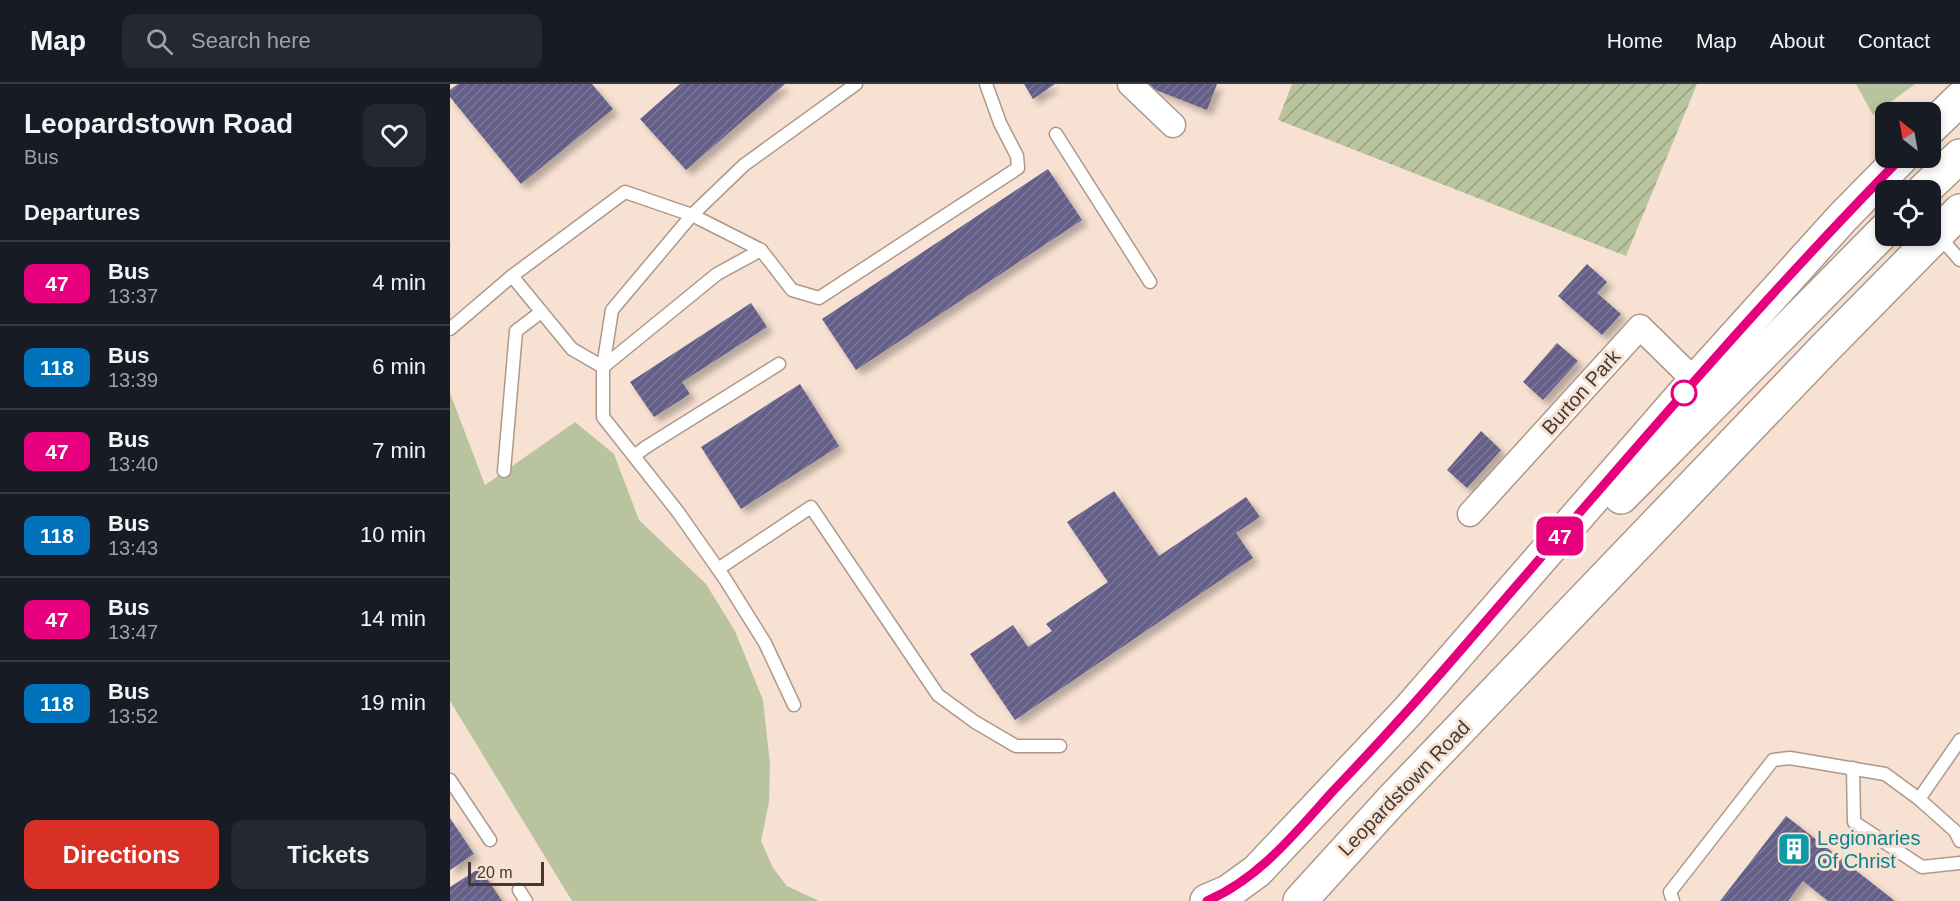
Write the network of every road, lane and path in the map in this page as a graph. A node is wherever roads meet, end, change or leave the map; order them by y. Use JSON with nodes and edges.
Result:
{"nodes":[{"id":1,"x":856,"y":84,"type":"edge"},
{"id":2,"x":986,"y":84,"type":"edge"},
{"id":3,"x":1130,"y":84,"type":"edge"},
{"id":4,"x":1960,"y":99,"type":"edge"},
{"id":5,"x":1941,"y":117,"type":"edge"},
{"id":6,"x":1173,"y":125,"type":"dead end"},
{"id":7,"x":1056,"y":134,"type":"dead end"},
{"id":8,"x":1960,"y":156,"type":"edge"},
{"id":9,"x":1891,"y":168,"type":"edge"},
{"id":10,"x":1935,"y":180,"type":"edge"},
{"id":11,"x":1960,"y":211,"type":"edge"},
{"id":12,"x":692,"y":215,"type":"junction"},
{"id":13,"x":1941,"y":231,"type":"edge"},
{"id":14,"x":1941,"y":239,"type":"edge"},
{"id":15,"x":1875,"y":240,"type":"edge"},
{"id":16,"x":1926,"y":246,"type":"edge"},
{"id":17,"x":761,"y":250,"type":"junction"},
{"id":18,"x":1960,"y":260,"type":"edge"},
{"id":19,"x":513,"y":276,"type":"junction"},
{"id":20,"x":1150,"y":282,"type":"dead end"},
{"id":21,"x":541,"y":312,"type":"junction"},
{"id":22,"x":450,"y":329,"type":"edge"},
{"id":23,"x":779,"y":364,"type":"dead end"},
{"id":24,"x":603,"y":367,"type":"junction"},
{"id":25,"x":1695,"y":381,"type":"junction"},
{"id":26,"x":634,"y":456,"type":"junction"},
{"id":27,"x":504,"y":471,"type":"dead end"},
{"id":28,"x":1470,"y":514,"type":"dead end"},
{"id":29,"x":718,"y":569,"type":"junction"},
{"id":30,"x":794,"y":705,"type":"dead end"},
{"id":31,"x":1408,"y":711,"type":"junction"},
{"id":32,"x":1960,"y":740,"type":"edge"},
{"id":33,"x":1060,"y":746,"type":"dead end"},
{"id":34,"x":1852,"y":768,"type":"junction"},
{"id":35,"x":450,"y":780,"type":"edge"},
{"id":36,"x":1919,"y":799,"type":"junction"},
{"id":37,"x":490,"y":840,"type":"dead end"},
{"id":38,"x":1960,"y":841,"type":"edge"},
{"id":39,"x":1960,"y":863,"type":"edge"},
{"id":40,"x":519,"y":890,"type":"dead end"},
{"id":41,"x":526,"y":901,"type":"edge"},
{"id":42,"x":1207,"y":901,"type":"edge"},
{"id":43,"x":1300,"y":901,"type":"edge"},
{"id":44,"x":1673,"y":901,"type":"edge"}],
"edges":[{"from":1,"to":12,"type":"lane"},
{"from":2,"to":17,"type":"lane"},
{"from":3,"to":6,"type":"street"},
{"from":4,"to":5,"type":"highway"},
{"from":7,"to":20,"type":"lane"},
{"from":8,"to":10,"type":"highway"},
{"from":9,"to":25,"type":"highway"},
{"from":11,"to":13,"type":"highway","name":"Leopardstown Road"},
{"from":12,"to":17,"type":"lane"},
{"from":12,"to":19,"type":"lane"},
{"from":12,"to":24,"type":"lane"},
{"from":14,"to":18,"type":"lane"},
{"from":15,"to":31,"type":"highway"},
{"from":16,"to":43,"type":"highway","name":"Leopardstown Road"},
{"from":17,"to":24,"type":"lane"},
{"from":19,"to":21,"type":"lane"},
{"from":19,"to":22,"type":"lane"},
{"from":21,"to":24,"type":"lane"},
{"from":21,"to":27,"type":"lane"},
{"from":23,"to":26,"type":"lane"},
{"from":24,"to":26,"type":"lane"},
{"from":25,"to":28,"type":"street","name":"Burton Park"},
{"from":25,"to":31,"type":"highway"},
{"from":26,"to":29,"type":"lane"},
{"from":29,"to":30,"type":"lane"},
{"from":29,"to":33,"type":"lane"},
{"from":31,"to":42,"type":"highway"},
{"from":32,"to":36,"type":"lane"},
{"from":34,"to":36,"type":"lane"},
{"from":34,"to":39,"type":"lane"},
{"from":34,"to":44,"type":"lane"},
{"from":35,"to":37,"type":"lane"},
{"from":36,"to":38,"type":"lane"},
{"from":40,"to":41,"type":"lane"}]}
